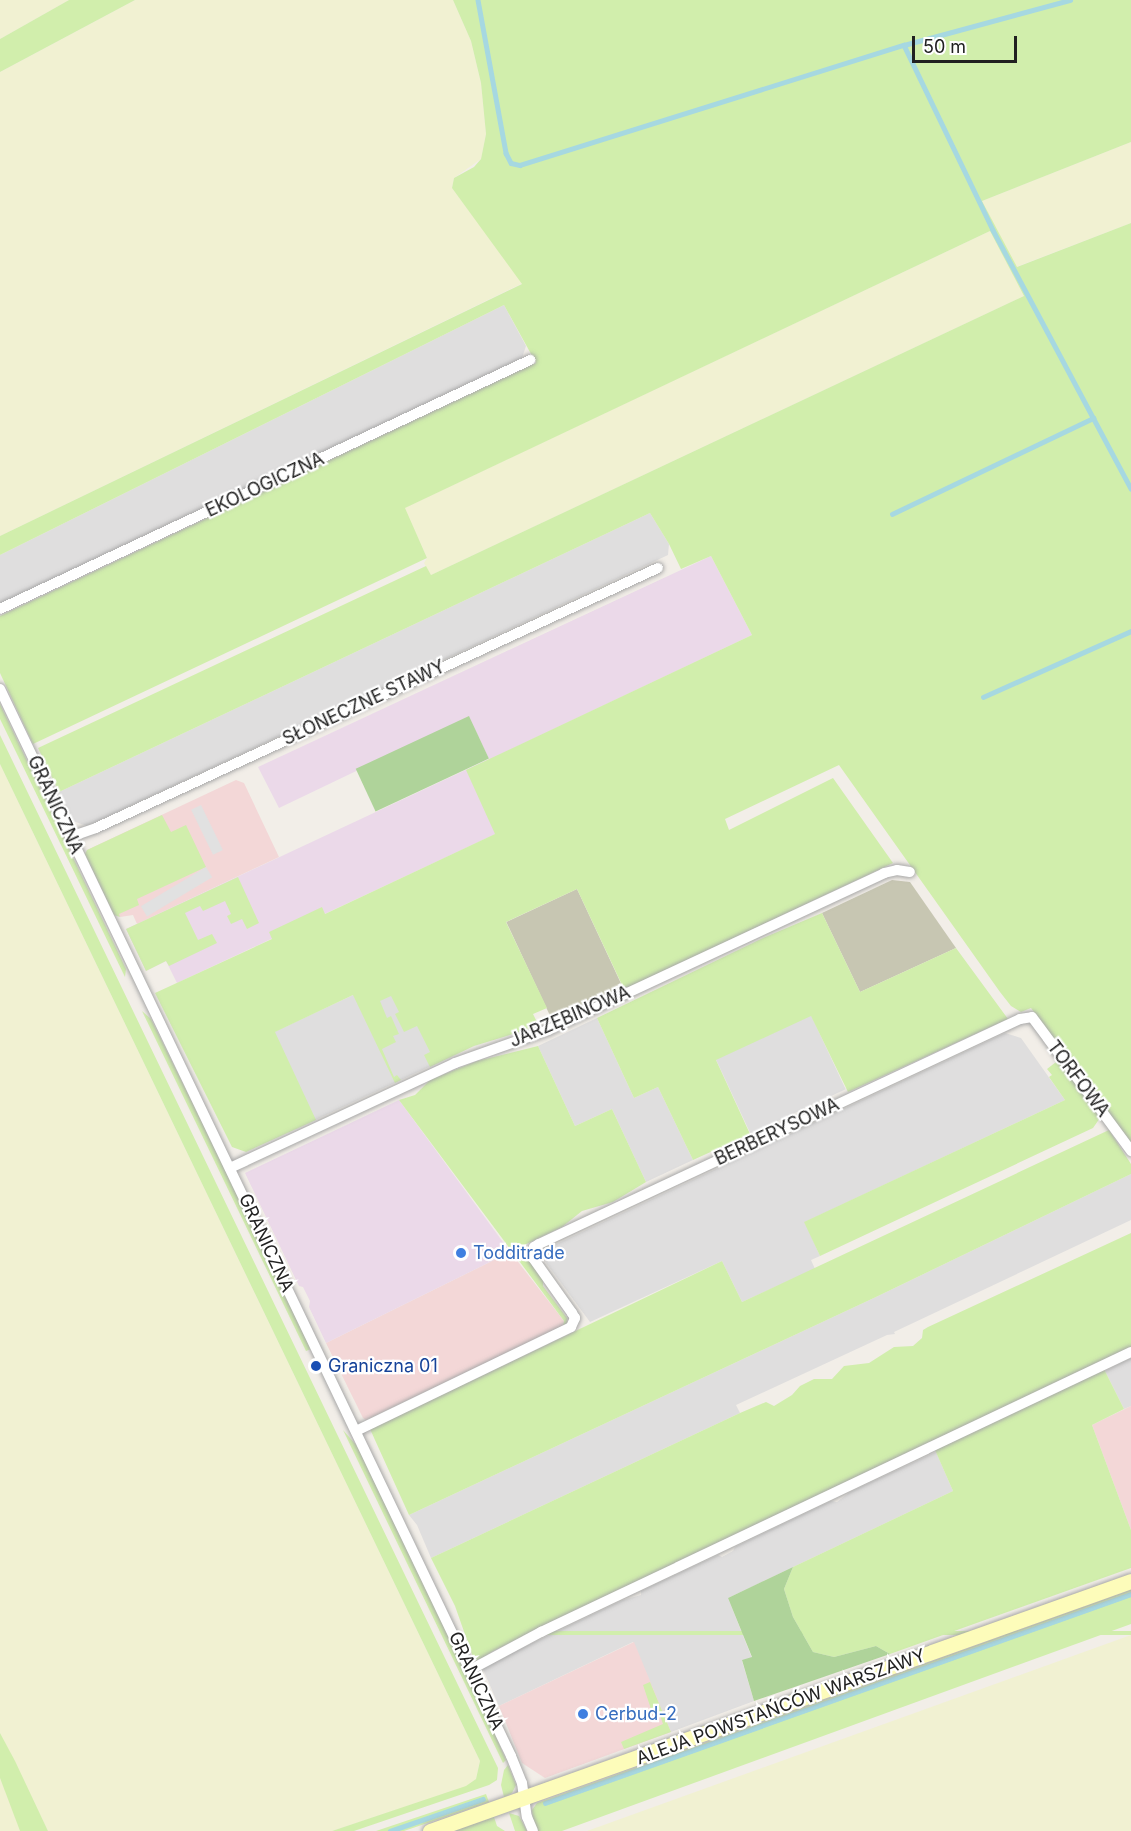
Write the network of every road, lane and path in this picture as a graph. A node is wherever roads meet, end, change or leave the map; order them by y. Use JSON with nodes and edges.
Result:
{"nodes":[{"id":1,"x":530,"y":360,"type":"dead end"},
{"id":2,"x":658,"y":568,"type":"dead end"},
{"id":3,"x":0,"y":609,"type":"edge"},
{"id":4,"x":0,"y":689,"type":"edge"},
{"id":5,"x":70,"y":837,"type":"junction"},
{"id":6,"x":910,"y":872,"type":"dead end"},
{"id":7,"x":1020,"y":1018,"type":"joint"},
{"id":8,"x":1131,"y":1151,"type":"edge"},
{"id":9,"x":230,"y":1168,"type":"junction"},
{"id":10,"x":1131,"y":1352,"type":"edge"},
{"id":11,"x":356,"y":1431,"type":"junction"},
{"id":12,"x":1131,"y":1581,"type":"edge"},
{"id":13,"x":470,"y":1670,"type":"junction"},
{"id":14,"x":524,"y":1800,"type":"junction"},
{"id":15,"x":430,"y":1831,"type":"edge"},
{"id":16,"x":533,"y":1831,"type":"edge"}],
"edges":[{"from":1,"to":3,"type":"street","name":"EKOLOGICZNA"},
{"from":2,"to":5,"type":"street","name":"SŁONECZNE STAWY"},
{"from":4,"to":5,"type":"street","name":"GRANICZNA"},
{"from":5,"to":9,"type":"street","name":"GRANICZNA"},
{"from":6,"to":9,"type":"street","name":"JARZĘBINOWA"},
{"from":7,"to":8,"type":"street","name":"TORFOWA"},
{"from":7,"to":11,"type":"street","name":"BERBERYSOWA"},
{"from":9,"to":11,"type":"street","name":"GRANICZNA"},
{"from":10,"to":13,"type":"street"},
{"from":11,"to":13,"type":"street","name":"GRANICZNA"},
{"from":12,"to":14,"type":"street","name":"ALEJA POWSTAŃCÓW WARSZAWY"},
{"from":13,"to":14,"type":"street","name":"GRANICZNA"},
{"from":14,"to":15,"type":"street","name":"ALEJA POWSTAŃCÓW WARSZAWY"},
{"from":14,"to":16,"type":"street","name":"GRANICZNA"}]}
